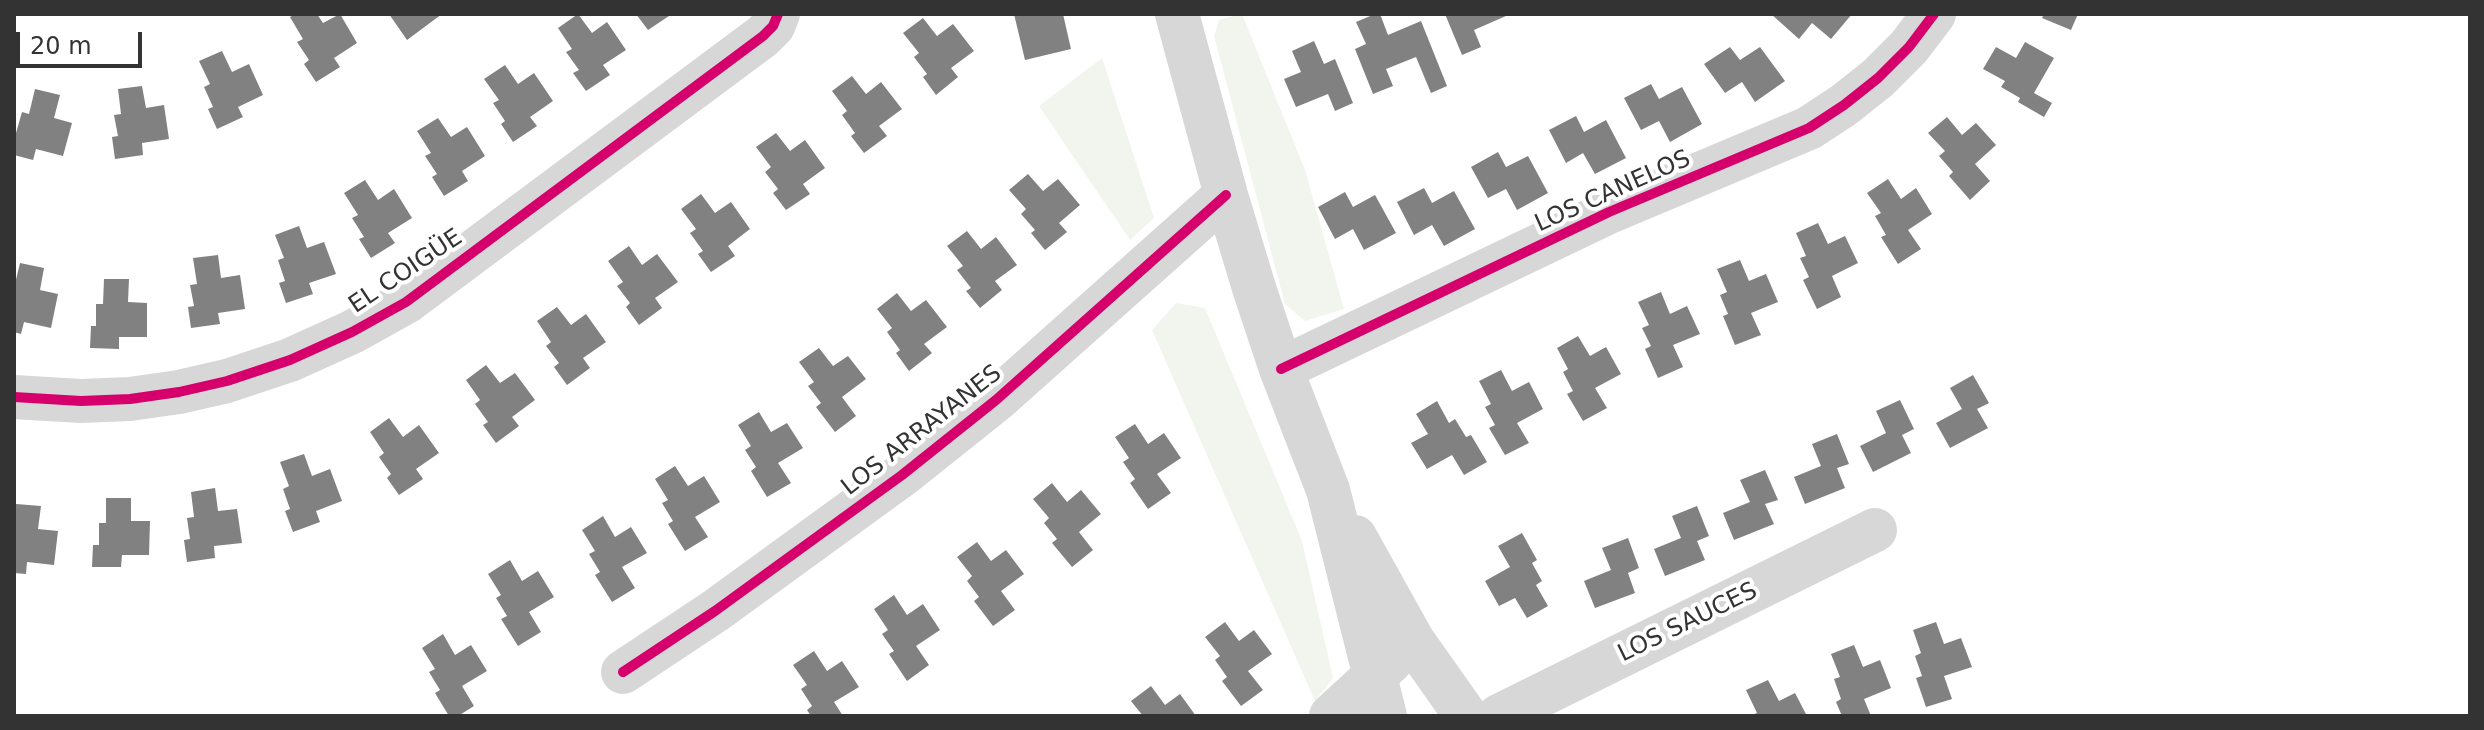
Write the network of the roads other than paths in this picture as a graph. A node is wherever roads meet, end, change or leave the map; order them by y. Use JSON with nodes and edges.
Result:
{"nodes":[{"id":1,"x":1177,"y":14,"type":"edge"},
{"id":2,"x":1934,"y":14,"type":"edge"},
{"id":3,"x":770,"y":25,"type":"edge"},
{"id":4,"x":1226,"y":195,"type":"junction"},
{"id":5,"x":1281,"y":369,"type":"junction"},
{"id":6,"x":14,"y":397,"type":"edge"},
{"id":7,"x":1328,"y":490,"type":"junction"},
{"id":8,"x":1875,"y":530,"type":"dead end"},
{"id":9,"x":1413,"y":641,"type":"junction"},
{"id":10,"x":623,"y":672,"type":"dead end"},
{"id":11,"x":1379,"y":696,"type":"edge"},
{"id":12,"x":1331,"y":716,"type":"edge"},
{"id":13,"x":1466,"y":716,"type":"edge"},
{"id":14,"x":1499,"y":716,"type":"edge"}],
"edges":[{"from":1,"to":4,"type":"street"},
{"from":2,"to":5,"type":"street","name":"LOS CANELOS"},
{"from":3,"to":6,"type":"street","name":"EL COIGÜE"},
{"from":4,"to":5,"type":"street"},
{"from":4,"to":10,"type":"street","name":"LOS ARRAYANES"},
{"from":5,"to":7,"type":"street"},
{"from":7,"to":9,"type":"street"},
{"from":7,"to":11,"type":"street"},
{"from":8,"to":14,"type":"street","name":"LOS SAUCES"},
{"from":9,"to":11,"type":"street"},
{"from":9,"to":13,"type":"street"},
{"from":11,"to":12,"type":"street"}]}
